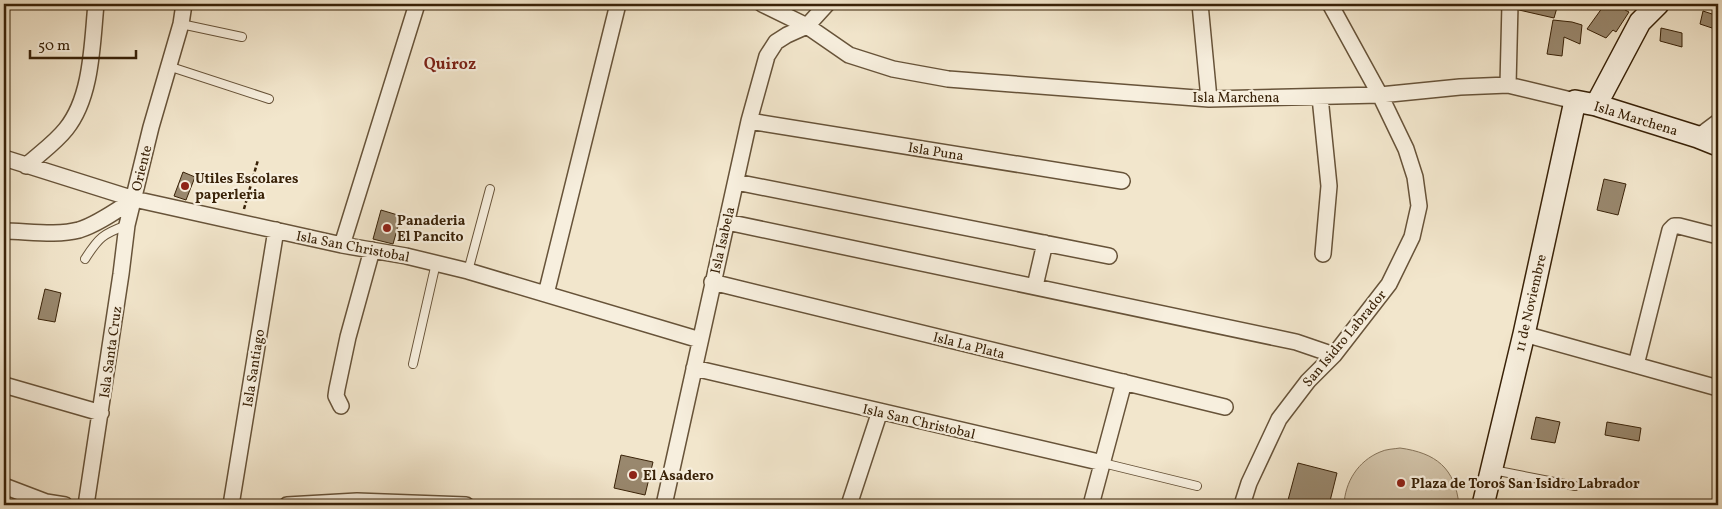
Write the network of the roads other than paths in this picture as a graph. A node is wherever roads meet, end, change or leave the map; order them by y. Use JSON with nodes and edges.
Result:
{"nodes":[{"id":1,"x":96,"y":4,"type":"edge"},
{"id":2,"x":184,"y":4,"type":"edge"},
{"id":3,"x":417,"y":4,"type":"edge"},
{"id":4,"x":618,"y":4,"type":"edge"},
{"id":5,"x":762,"y":4,"type":"edge"},
{"id":6,"x":827,"y":4,"type":"edge"},
{"id":7,"x":1200,"y":4,"type":"edge"},
{"id":8,"x":1330,"y":4,"type":"edge"},
{"id":9,"x":1510,"y":4,"type":"edge"},
{"id":10,"x":1658,"y":4,"type":"edge"},
{"id":11,"x":180,"y":24,"type":"junction"},
{"id":12,"x":807,"y":26,"type":"junction"},
{"id":13,"x":242,"y":37,"type":"dead end"},
{"id":14,"x":168,"y":66,"type":"junction"},
{"id":15,"x":1508,"y":85,"type":"junction"},
{"id":16,"x":1380,"y":95,"type":"junction"},
{"id":17,"x":1320,"y":97,"type":"junction"},
{"id":18,"x":269,"y":99,"type":"dead end"},
{"id":19,"x":1209,"y":99,"type":"junction"},
{"id":20,"x":1586,"y":103,"type":"junction"},
{"id":21,"x":749,"y":121,"type":"junction"},
{"id":22,"x":1718,"y":122,"type":"edge"},
{"id":23,"x":1698,"y":137,"type":"junction"},
{"id":24,"x":1718,"y":145,"type":"edge"},
{"id":25,"x":4,"y":158,"type":"edge"},
{"id":26,"x":26,"y":166,"type":"junction"},
{"id":27,"x":1122,"y":180,"type":"dead end"},
{"id":28,"x":736,"y":182,"type":"junction"},
{"id":29,"x":490,"y":189,"type":"dead end"},
{"id":30,"x":134,"y":199,"type":"junction"},
{"id":31,"x":727,"y":222,"type":"junction"},
{"id":32,"x":127,"y":225,"type":"junction"},
{"id":33,"x":276,"y":230,"type":"junction"},
{"id":34,"x":4,"y":231,"type":"edge"},
{"id":35,"x":1718,"y":236,"type":"edge"},
{"id":36,"x":1045,"y":243,"type":"junction"},
{"id":37,"x":342,"y":245,"type":"junction"},
{"id":38,"x":372,"y":250,"type":"junction"},
{"id":39,"x":1323,"y":254,"type":"dead end"},
{"id":40,"x":1109,"y":256,"type":"dead end"},
{"id":41,"x":85,"y":259,"type":"dead end"},
{"id":42,"x":436,"y":263,"type":"junction"},
{"id":43,"x":468,"y":271,"type":"junction"},
{"id":44,"x":712,"y":282,"type":"junction"},
{"id":45,"x":1035,"y":286,"type":"junction"},
{"id":46,"x":546,"y":294,"type":"junction"},
{"id":47,"x":1524,"y":334,"type":"junction"},
{"id":48,"x":700,"y":340,"type":"junction"},
{"id":49,"x":1334,"y":354,"type":"junction"},
{"id":50,"x":413,"y":364,"type":"dead end"},
{"id":51,"x":1636,"y":365,"type":"junction"},
{"id":52,"x":694,"y":368,"type":"junction"},
{"id":53,"x":1124,"y":382,"type":"junction"},
{"id":54,"x":4,"y":384,"type":"edge"},
{"id":55,"x":1718,"y":384,"type":"edge"},
{"id":56,"x":341,"y":406,"type":"dead end"},
{"id":57,"x":1225,"y":407,"type":"dead end"},
{"id":58,"x":880,"y":411,"type":"junction"},
{"id":59,"x":101,"y":413,"type":"junction"},
{"id":60,"x":1102,"y":463,"type":"junction"},
{"id":61,"x":1491,"y":470,"type":"junction"},
{"id":62,"x":4,"y":486,"type":"edge"},
{"id":63,"x":1197,"y":486,"type":"dead end"},
{"id":64,"x":1575,"y":486,"type":"dead end"},
{"id":65,"x":357,"y":503,"type":"edge"},
{"id":66,"x":65,"y":505,"type":"edge"},
{"id":67,"x":86,"y":505,"type":"edge"},
{"id":68,"x":231,"y":505,"type":"edge"},
{"id":69,"x":286,"y":505,"type":"edge"},
{"id":70,"x":466,"y":505,"type":"edge"},
{"id":71,"x":664,"y":505,"type":"edge"},
{"id":72,"x":848,"y":505,"type":"edge"},
{"id":73,"x":1091,"y":505,"type":"edge"},
{"id":74,"x":1242,"y":505,"type":"edge"},
{"id":75,"x":1483,"y":505,"type":"edge"}],
"edges":[{"from":1,"to":26,"type":"street"},
{"from":2,"to":11,"type":"street","name":"Oriente"},
{"from":3,"to":37,"type":"street"},
{"from":4,"to":46,"type":"street"},
{"from":5,"to":12,"type":"street","name":"Isla Marchena"},
{"from":6,"to":12,"type":"street","name":"Isla Isabela"},
{"from":7,"to":19,"type":"street"},
{"from":8,"to":16,"type":"street","name":"San Isidro Labrador"},
{"from":9,"to":15,"type":"street"},
{"from":10,"to":20,"type":"street","name":"11 de Noviembre"},
{"from":11,"to":13,"type":"lane"},
{"from":11,"to":14,"type":"street","name":"Oriente"},
{"from":12,"to":19,"type":"street","name":"Isla Marchena"},
{"from":12,"to":21,"type":"street","name":"Isla Isabela"},
{"from":14,"to":18,"type":"lane"},
{"from":14,"to":30,"type":"street","name":"Oriente"},
{"from":15,"to":16,"type":"street","name":"Isla Marchena"},
{"from":15,"to":20,"type":"street","name":"Isla Marchena"},
{"from":16,"to":17,"type":"street","name":"Isla Marchena"},
{"from":16,"to":49,"type":"street","name":"San Isidro Labrador"},
{"from":17,"to":19,"type":"street","name":"Isla Marchena"},
{"from":17,"to":39,"type":"street"},
{"from":20,"to":23,"type":"street","name":"Isla Marchena"},
{"from":20,"to":47,"type":"street","name":"11 de Noviembre"},
{"from":21,"to":27,"type":"street","name":"Isla Puna"},
{"from":21,"to":28,"type":"street","name":"Isla Isabela"},
{"from":22,"to":23,"type":"street"},
{"from":23,"to":24,"type":"street","name":"Isla Marchena"},
{"from":25,"to":26,"type":"street","name":"Isla San Christobal"},
{"from":26,"to":30,"type":"street","name":"Isla San Christobal"},
{"from":28,"to":31,"type":"street","name":"Isla Isabela"},
{"from":28,"to":36,"type":"street"},
{"from":29,"to":43,"type":"lane"},
{"from":30,"to":32,"type":"street","name":"Isla Santa Cruz"},
{"from":30,"to":33,"type":"street","name":"Isla San Christobal"},
{"from":30,"to":34,"type":"street","name":"Oriente"},
{"from":31,"to":44,"type":"street","name":"Isla Isabela"},
{"from":31,"to":45,"type":"street"},
{"from":32,"to":41,"type":"lane"},
{"from":32,"to":59,"type":"street","name":"Isla Santa Cruz"},
{"from":33,"to":37,"type":"street","name":"Isla San Christobal"},
{"from":33,"to":68,"type":"street","name":"Isla Santiago"},
{"from":35,"to":51,"type":"street"},
{"from":36,"to":40,"type":"street"},
{"from":36,"to":45,"type":"street"},
{"from":37,"to":38,"type":"street","name":"Isla San Christobal"},
{"from":38,"to":42,"type":"street","name":"Isla San Christobal"},
{"from":38,"to":56,"type":"street"},
{"from":42,"to":43,"type":"street","name":"Isla San Christobal"},
{"from":42,"to":50,"type":"lane"},
{"from":43,"to":46,"type":"street","name":"Isla San Christobal"},
{"from":44,"to":48,"type":"street","name":"Isla Isabela"},
{"from":44,"to":53,"type":"street","name":"Isla La Plata"},
{"from":45,"to":49,"type":"street"},
{"from":46,"to":48,"type":"street","name":"Isla San Christobal"},
{"from":47,"to":51,"type":"street"},
{"from":47,"to":61,"type":"street","name":"11 de Noviembre"},
{"from":48,"to":52,"type":"street","name":"Isla Isabela"},
{"from":49,"to":74,"type":"street","name":"San Isidro Labrador"},
{"from":51,"to":55,"type":"street"},
{"from":52,"to":58,"type":"street","name":"Isla San Christobal"},
{"from":52,"to":71,"type":"street","name":"Isla Isabela"},
{"from":53,"to":57,"type":"street","name":"Isla La Plata"},
{"from":53,"to":60,"type":"street"},
{"from":54,"to":59,"type":"street"},
{"from":58,"to":60,"type":"street","name":"Isla San Christobal"},
{"from":58,"to":72,"type":"street"},
{"from":59,"to":67,"type":"street","name":"Isla Santa Cruz"},
{"from":60,"to":63,"type":"lane"},
{"from":60,"to":73,"type":"street"},
{"from":61,"to":64,"type":"lane"},
{"from":61,"to":75,"type":"street","name":"11 de Noviembre"},
{"from":62,"to":66,"type":"street"},
{"from":65,"to":69,"type":"street"},
{"from":65,"to":70,"type":"street"}]}
